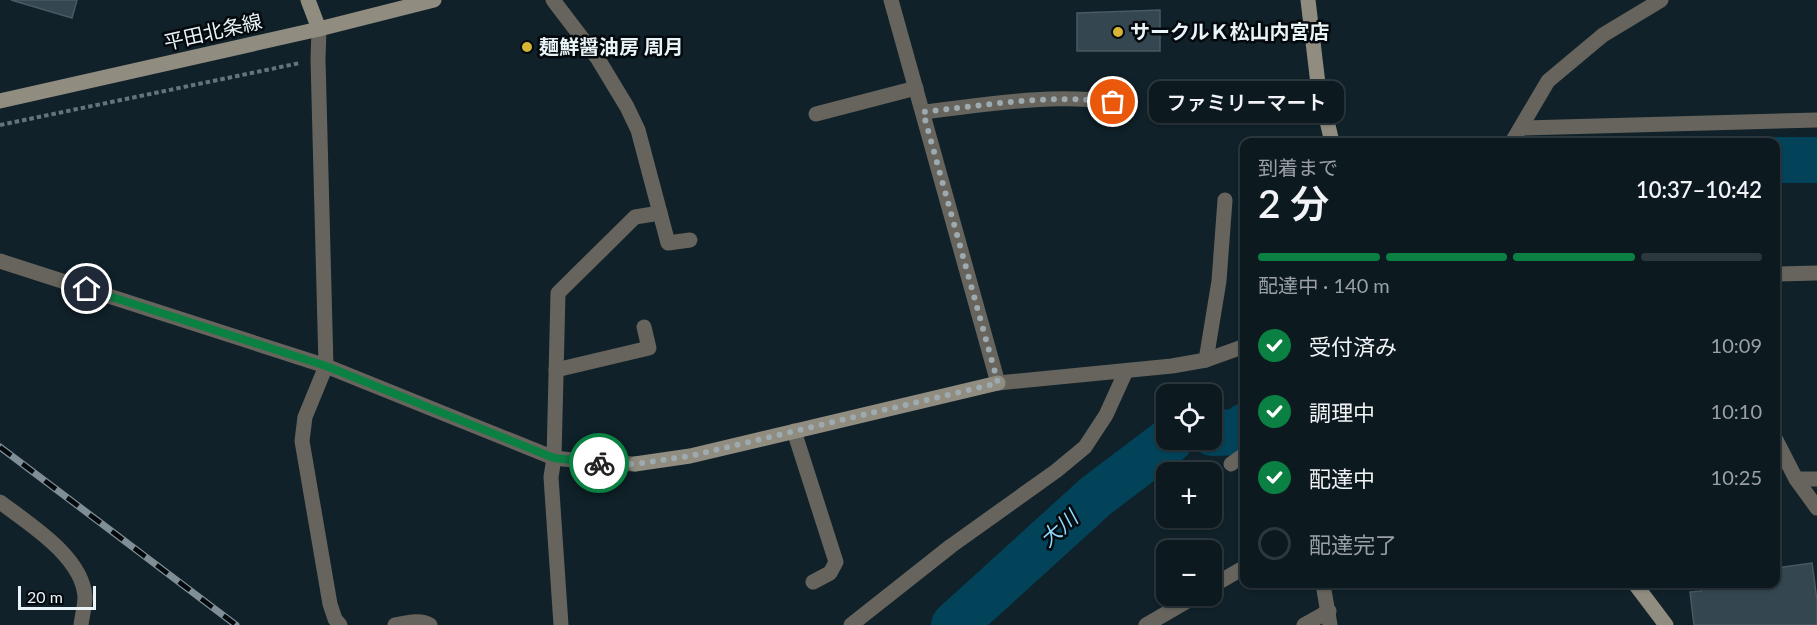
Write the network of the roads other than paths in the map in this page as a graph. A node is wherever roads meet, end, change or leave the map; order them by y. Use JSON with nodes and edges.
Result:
{"nodes":[{"id":1,"x":308,"y":0,"type":"edge"},
{"id":2,"x":434,"y":0,"type":"edge"},
{"id":3,"x":553,"y":0,"type":"edge"},
{"id":4,"x":891,"y":0,"type":"edge"},
{"id":5,"x":1308,"y":0,"type":"edge"},
{"id":6,"x":1660,"y":0,"type":"edge"},
{"id":7,"x":319,"y":29,"type":"junction"},
{"id":8,"x":916,"y":88,"type":"junction"},
{"id":9,"x":0,"y":101,"type":"edge"},
{"id":10,"x":1113,"y":102,"type":"dead end"},
{"id":11,"x":923,"y":112,"type":"junction"},
{"id":12,"x":816,"y":114,"type":"dead end"},
{"id":13,"x":1817,"y":120,"type":"edge"},
{"id":14,"x":1521,"y":128,"type":"junction"},
{"id":15,"x":1331,"y":138,"type":"edge"},
{"id":16,"x":1515,"y":138,"type":"edge"},
{"id":17,"x":1225,"y":200,"type":"dead end"},
{"id":18,"x":660,"y":213,"type":"junction"},
{"id":19,"x":690,"y":240,"type":"dead end"},
{"id":20,"x":0,"y":261,"type":"edge"},
{"id":21,"x":1817,"y":273,"type":"edge"},
{"id":22,"x":1780,"y":274,"type":"edge"},
{"id":23,"x":644,"y":327,"type":"dead end"},
{"id":24,"x":1240,"y":348,"type":"edge"},
{"id":25,"x":1206,"y":360,"type":"junction"},
{"id":26,"x":326,"y":366,"type":"junction"},
{"id":27,"x":556,"y":370,"type":"junction"},
{"id":28,"x":1126,"y":371,"type":"junction"},
{"id":29,"x":998,"y":383,"type":"junction"},
{"id":30,"x":794,"y":431,"type":"junction"},
{"id":31,"x":1780,"y":448,"type":"edge"},
{"id":32,"x":554,"y":458,"type":"junction"},
{"id":33,"x":1240,"y":458,"type":"edge"},
{"id":34,"x":1231,"y":464,"type":"dead end"},
{"id":35,"x":1796,"y":479,"type":"junction"},
{"id":36,"x":1817,"y":479,"type":"edge"},
{"id":37,"x":0,"y":502,"type":"edge"},
{"id":38,"x":1817,"y":508,"type":"edge"},
{"id":39,"x":1240,"y":570,"type":"edge"},
{"id":40,"x":1222,"y":580,"type":"edge"},
{"id":41,"x":813,"y":582,"type":"dead end"},
{"id":42,"x":1324,"y":588,"type":"edge"},
{"id":43,"x":1638,"y":588,"type":"edge"},
{"id":44,"x":1179,"y":606,"type":"edge"},
{"id":45,"x":1330,"y":618,"type":"edge"},
{"id":46,"x":81,"y":625,"type":"edge"},
{"id":47,"x":340,"y":625,"type":"edge"},
{"id":48,"x":395,"y":625,"type":"edge"},
{"id":49,"x":430,"y":625,"type":"edge"},
{"id":50,"x":561,"y":625,"type":"edge"},
{"id":51,"x":851,"y":625,"type":"edge"},
{"id":52,"x":1146,"y":625,"type":"edge"},
{"id":53,"x":1304,"y":625,"type":"edge"},
{"id":54,"x":1666,"y":625,"type":"edge"}],
"edges":[{"from":1,"to":7,"type":"street"},
{"from":2,"to":7,"type":"street","name":"平田北条線"},
{"from":3,"to":18,"type":"street"},
{"from":4,"to":8,"type":"street"},
{"from":5,"to":15,"type":"street"},
{"from":6,"to":14,"type":"street"},
{"from":7,"to":9,"type":"street","name":"平田北条線"},
{"from":7,"to":26,"type":"street"},
{"from":8,"to":11,"type":"street"},
{"from":8,"to":12,"type":"street"},
{"from":10,"to":11,"type":"street"},
{"from":11,"to":29,"type":"street"},
{"from":13,"to":14,"type":"street"},
{"from":14,"to":16,"type":"street"},
{"from":17,"to":25,"type":"street"},
{"from":18,"to":19,"type":"street"},
{"from":18,"to":27,"type":"street"},
{"from":20,"to":26,"type":"street"},
{"from":21,"to":22,"type":"street"},
{"from":23,"to":27,"type":"street"},
{"from":24,"to":25,"type":"street"},
{"from":25,"to":28,"type":"street"},
{"from":26,"to":32,"type":"street"},
{"from":26,"to":47,"type":"street"},
{"from":27,"to":32,"type":"street"},
{"from":28,"to":29,"type":"street"},
{"from":28,"to":51,"type":"street"},
{"from":29,"to":30,"type":"street"},
{"from":30,"to":32,"type":"street"},
{"from":30,"to":41,"type":"street"},
{"from":31,"to":35,"type":"street"},
{"from":32,"to":50,"type":"street"},
{"from":33,"to":34,"type":"street"},
{"from":35,"to":36,"type":"street"},
{"from":35,"to":38,"type":"street"},
{"from":37,"to":46,"type":"street"},
{"from":39,"to":40,"type":"street"},
{"from":42,"to":45,"type":"street"},
{"from":43,"to":54,"type":"street"},
{"from":44,"to":52,"type":"street"},
{"from":45,"to":53,"type":"street"},
{"from":48,"to":49,"type":"street"}]}
